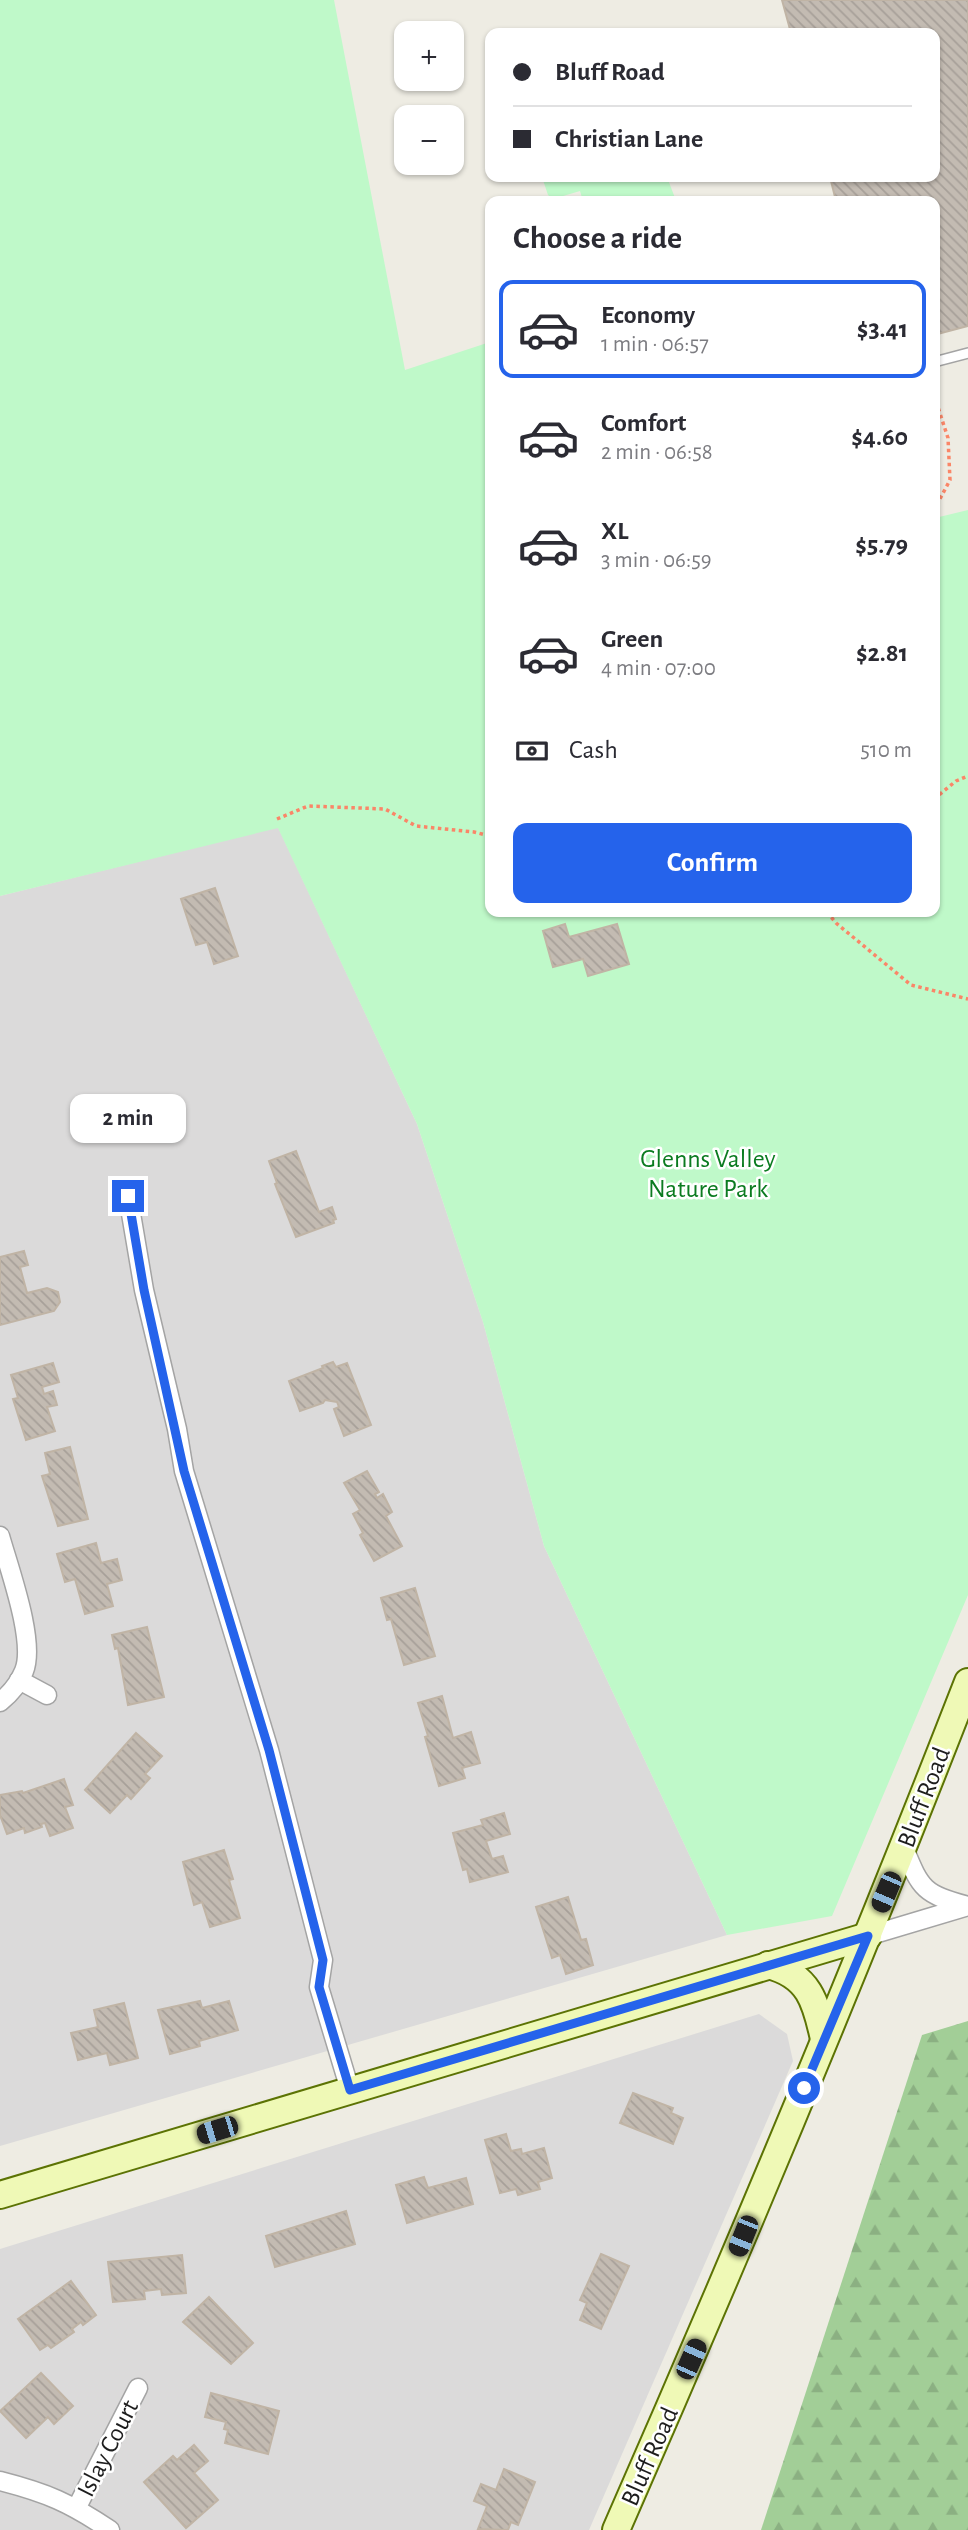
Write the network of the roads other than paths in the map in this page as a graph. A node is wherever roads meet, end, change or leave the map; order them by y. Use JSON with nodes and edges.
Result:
{"nodes":[{"id":1,"x":968,"y":353,"type":"edge"},
{"id":2,"x":940,"y":360,"type":"edge"},
{"id":3,"x":128,"y":1196,"type":"dead end"},
{"id":4,"x":0,"y":1536,"type":"edge"},
{"id":5,"x":19,"y":1680,"type":"junction"},
{"id":6,"x":968,"y":1682,"type":"edge"},
{"id":7,"x":47,"y":1695,"type":"dead end"},
{"id":8,"x":0,"y":1702,"type":"edge"},
{"id":9,"x":904,"y":1848,"type":"junction"},
{"id":10,"x":968,"y":1906,"type":"edge"},
{"id":11,"x":868,"y":1936,"type":"junction"},
{"id":12,"x":768,"y":1965,"type":"junction"},
{"id":13,"x":824,"y":2039,"type":"junction"},
{"id":14,"x":350,"y":2090,"type":"junction"},
{"id":15,"x":0,"y":2195,"type":"edge"},
{"id":16,"x":138,"y":2388,"type":"dead end"},
{"id":17,"x":0,"y":2481,"type":"edge"},
{"id":18,"x":77,"y":2507,"type":"junction"},
{"id":19,"x":110,"y":2530,"type":"edge"},
{"id":20,"x":616,"y":2530,"type":"edge"}],
"edges":[{"from":1,"to":2,"type":"lane"},
{"from":3,"to":14,"type":"street"},
{"from":4,"to":5,"type":"street"},
{"from":5,"to":7,"type":"street"},
{"from":5,"to":8,"type":"street"},
{"from":6,"to":9,"type":"main road","name":"Bluff Road"},
{"from":9,"to":10,"type":"street"},
{"from":9,"to":11,"type":"main road","name":"Bluff Road"},
{"from":10,"to":11,"type":"street"},
{"from":11,"to":12,"type":"main road"},
{"from":11,"to":13,"type":"main road","name":"Bluff Road"},
{"from":12,"to":13,"type":"main road"},
{"from":12,"to":14,"type":"main road"},
{"from":13,"to":20,"type":"main road","name":"Bluff Road"},
{"from":14,"to":15,"type":"main road"},
{"from":16,"to":18,"type":"street","name":"Islay Court"},
{"from":17,"to":18,"type":"street"},
{"from":18,"to":19,"type":"street"}]}
